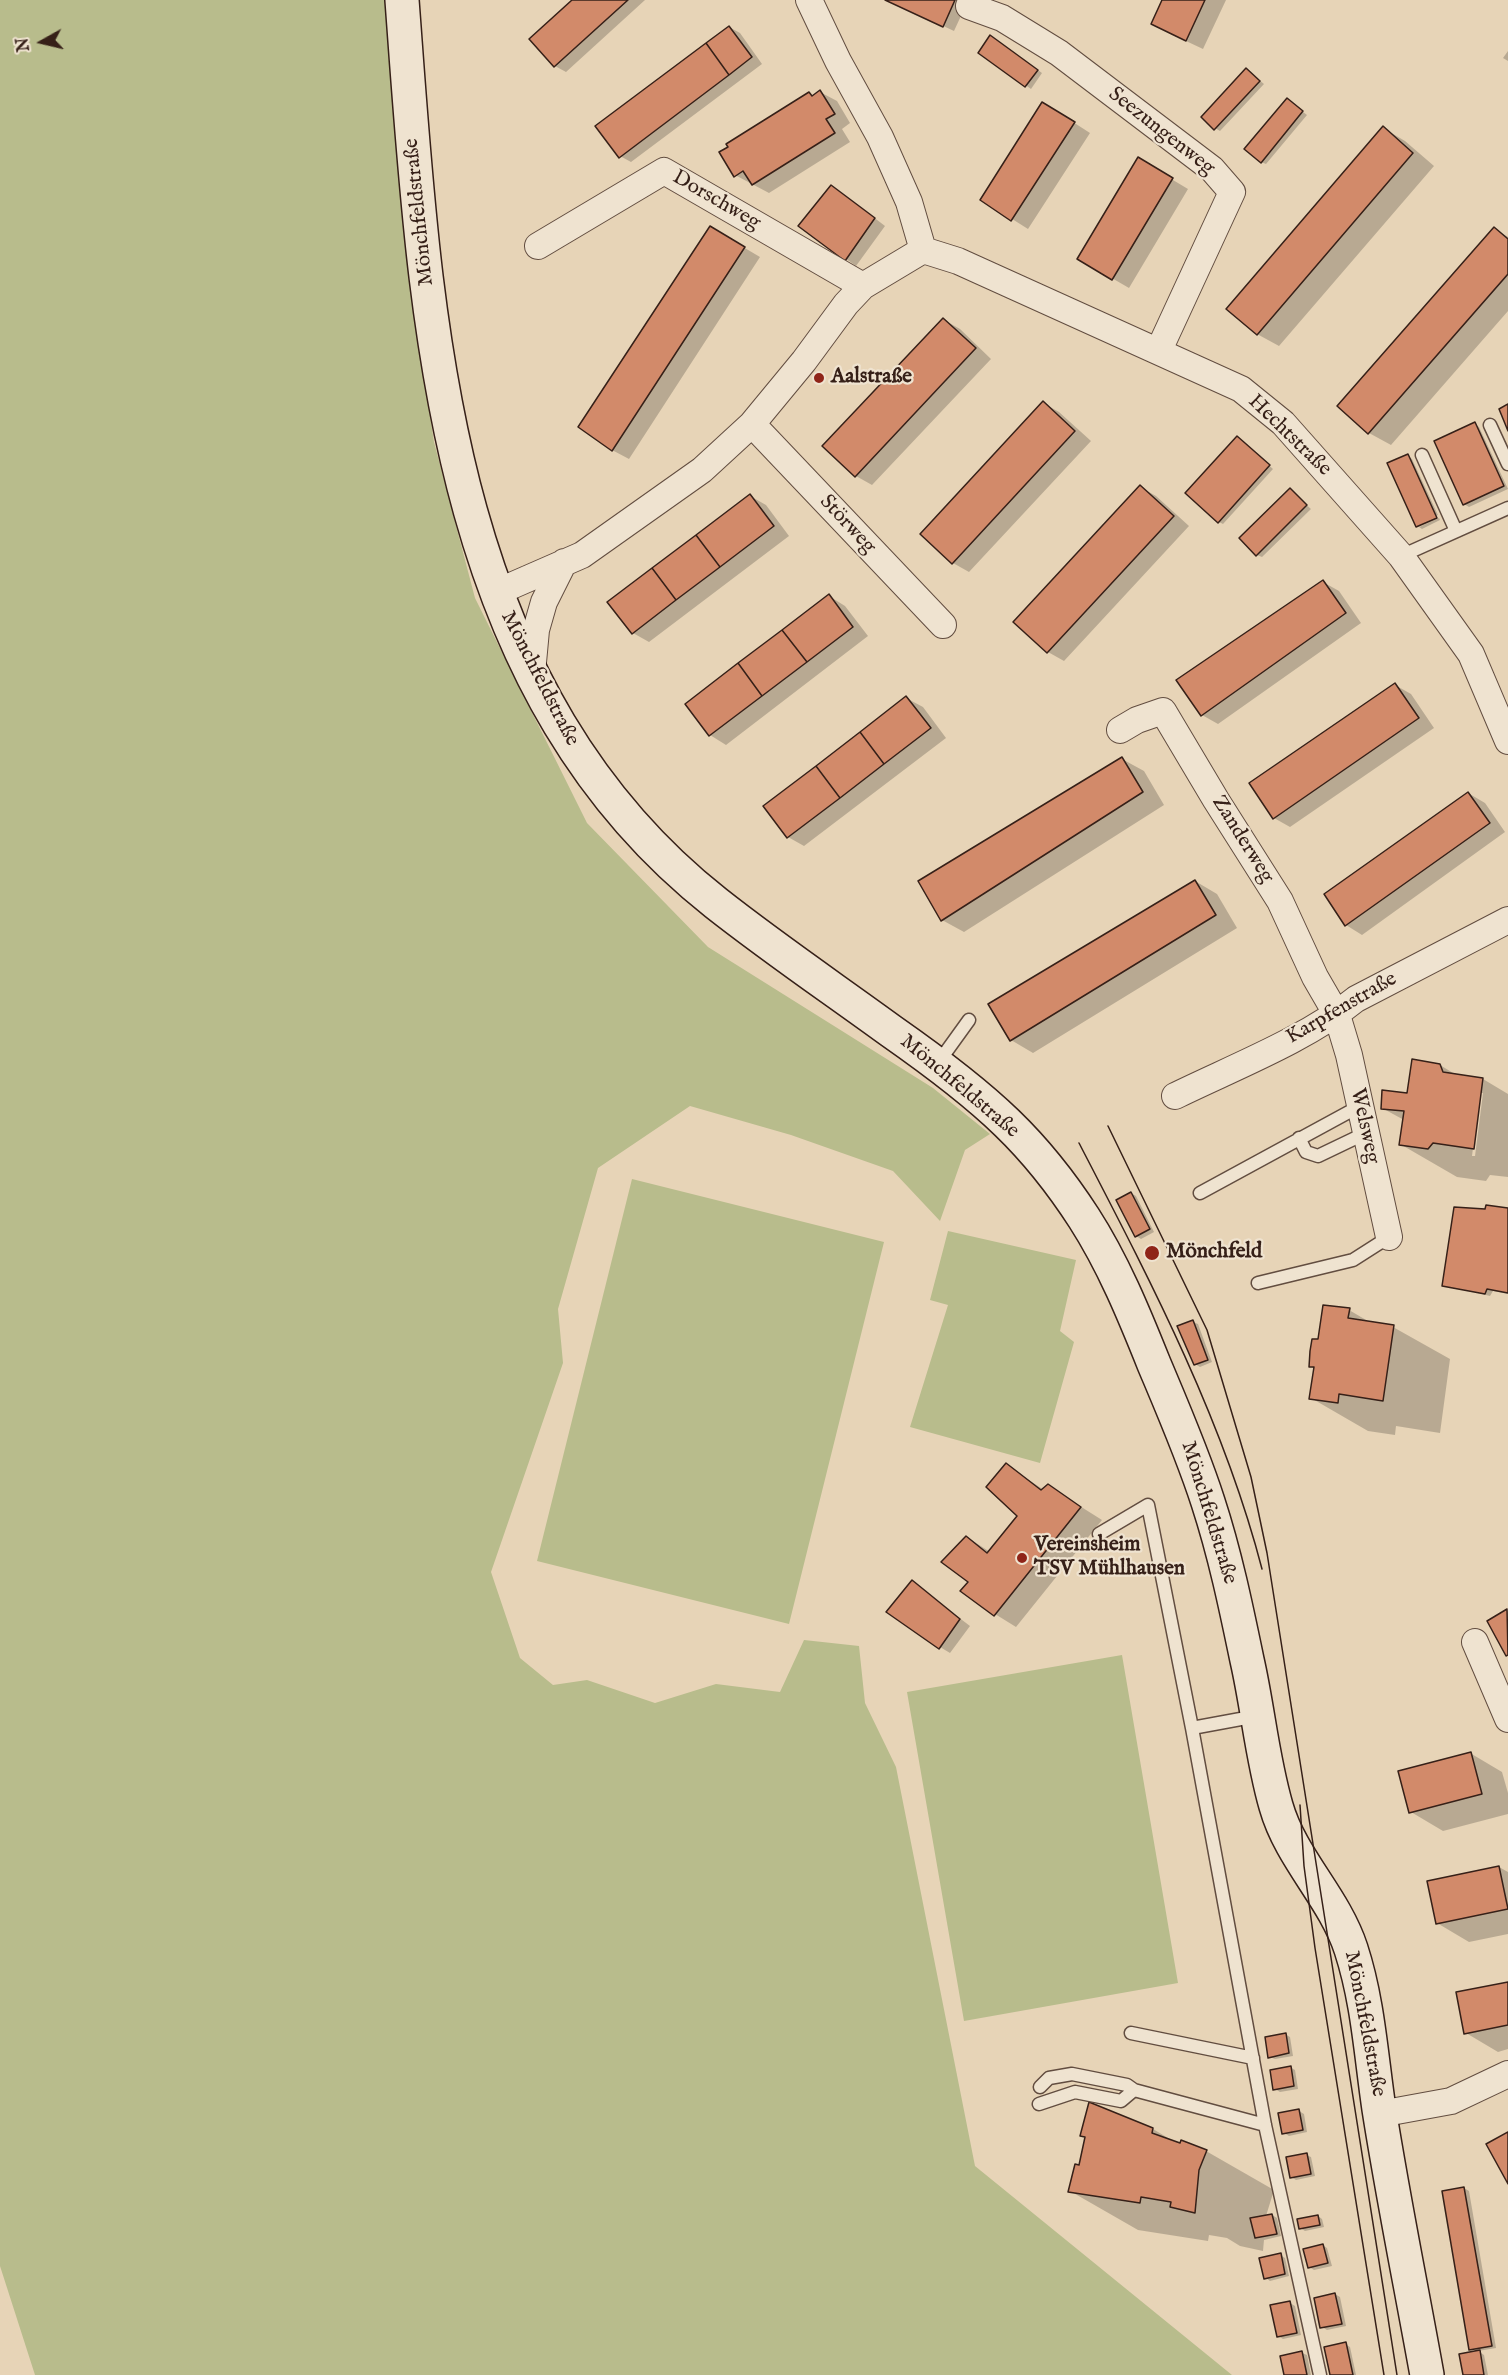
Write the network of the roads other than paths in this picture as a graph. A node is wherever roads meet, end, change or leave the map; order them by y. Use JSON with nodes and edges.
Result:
{"nodes":[{"id":1,"x":402,"y":0,"type":"edge"},
{"id":2,"x":809,"y":0,"type":"edge"},
{"id":3,"x":969,"y":6,"type":"dead end"},
{"id":4,"x":538,"y":246,"type":"dead end"},
{"id":5,"x":922,"y":250,"type":"junction"},
{"id":6,"x":863,"y":286,"type":"junction"},
{"id":7,"x":1159,"y":350,"type":"junction"},
{"id":8,"x":752,"y":424,"type":"junction"},
{"id":9,"x":1490,"y":424,"type":"dead end"},
{"id":10,"x":1422,"y":455,"type":"dead end"},
{"id":11,"x":1508,"y":464,"type":"edge"},
{"id":12,"x":1508,"y":508,"type":"edge"},
{"id":13,"x":1456,"y":531,"type":"junction"},
{"id":14,"x":1401,"y":556,"type":"junction"},
{"id":15,"x":564,"y":562,"type":"junction"},
{"id":16,"x":495,"y":593,"type":"junction"},
{"id":17,"x":943,"y":625,"type":"dead end"},
{"id":18,"x":532,"y":675,"type":"junction"},
{"id":19,"x":1499,"y":699,"type":"edge"},
{"id":20,"x":1120,"y":730,"type":"dead end"},
{"id":21,"x":1508,"y":741,"type":"edge"},
{"id":22,"x":1508,"y":920,"type":"edge"},
{"id":23,"x":1337,"y":1015,"type":"junction"},
{"id":24,"x":969,"y":1020,"type":"dead end"},
{"id":25,"x":937,"y":1064,"type":"junction"},
{"id":26,"x":1175,"y":1096,"type":"dead end"},
{"id":27,"x":1360,"y":1106,"type":"junction"},
{"id":28,"x":1366,"y":1133,"type":"junction"},
{"id":29,"x":1299,"y":1138,"type":"junction"},
{"id":30,"x":1200,"y":1193,"type":"dead end"},
{"id":31,"x":1389,"y":1237,"type":"joint"},
{"id":32,"x":1258,"y":1283,"type":"dead end"},
{"id":33,"x":1099,"y":1534,"type":"dead end"},
{"id":34,"x":1475,"y":1642,"type":"dead end"},
{"id":35,"x":1258,"y":1716,"type":"junction"},
{"id":36,"x":1508,"y":1719,"type":"edge"},
{"id":37,"x":1192,"y":1728,"type":"junction"},
{"id":38,"x":1131,"y":2034,"type":"dead end"},
{"id":39,"x":1253,"y":2058,"type":"junction"},
{"id":40,"x":1508,"y":2074,"type":"edge"},
{"id":41,"x":1040,"y":2087,"type":"dead end"},
{"id":42,"x":1134,"y":2090,"type":"junction"},
{"id":43,"x":1039,"y":2104,"type":"dead end"},
{"id":44,"x":1380,"y":2114,"type":"junction"},
{"id":45,"x":1266,"y":2125,"type":"junction"},
{"id":46,"x":1320,"y":2375,"type":"edge"},
{"id":47,"x":1427,"y":2375,"type":"edge"}],
"edges":[{"from":1,"to":16,"type":"main road","name":"Mönchfeldstraße"},
{"from":2,"to":5,"type":"street"},
{"from":3,"to":7,"type":"street","name":"Seezungenweg"},
{"from":4,"to":6,"type":"street","name":"Dorschweg"},
{"from":5,"to":6,"type":"street"},
{"from":5,"to":7,"type":"street","name":"Hechtstraße"},
{"from":6,"to":8,"type":"street"},
{"from":7,"to":14,"type":"street","name":"Hechtstraße"},
{"from":8,"to":15,"type":"street"},
{"from":8,"to":17,"type":"street","name":"Störweg"},
{"from":9,"to":11,"type":"lane"},
{"from":10,"to":13,"type":"lane"},
{"from":12,"to":13,"type":"lane"},
{"from":13,"to":14,"type":"lane"},
{"from":14,"to":19,"type":"street","name":"Hechtstraße"},
{"from":15,"to":16,"type":"street"},
{"from":15,"to":18,"type":"street"},
{"from":16,"to":18,"type":"main road","name":"Mönchfeldstraße"},
{"from":18,"to":25,"type":"main road","name":"Mönchfeldstraße"},
{"from":19,"to":21,"type":"street","name":"Hechtstraße"},
{"from":20,"to":23,"type":"street","name":"Zanderweg"},
{"from":22,"to":23,"type":"street","name":"Karpfenstraße"},
{"from":23,"to":26,"type":"street","name":"Karpfenstraße"},
{"from":23,"to":27,"type":"street","name":"Welsweg"},
{"from":24,"to":25,"type":"lane"},
{"from":25,"to":35,"type":"main road","name":"Mönchfeldstraße"},
{"from":27,"to":28,"type":"street","name":"Welsweg"},
{"from":27,"to":29,"type":"lane"},
{"from":28,"to":29,"type":"lane"},
{"from":28,"to":31,"type":"street","name":"Welsweg"},
{"from":29,"to":30,"type":"lane"},
{"from":31,"to":32,"type":"lane"},
{"from":33,"to":37,"type":"lane"},
{"from":34,"to":36,"type":"street"},
{"from":35,"to":37,"type":"lane"},
{"from":35,"to":44,"type":"main road","name":"Mönchfeldstraße"},
{"from":37,"to":39,"type":"lane"},
{"from":38,"to":39,"type":"lane"},
{"from":39,"to":45,"type":"lane"},
{"from":40,"to":44,"type":"street"},
{"from":41,"to":42,"type":"lane"},
{"from":42,"to":43,"type":"lane"},
{"from":42,"to":45,"type":"lane"},
{"from":44,"to":47,"type":"main road","name":"Mönchfeldstraße"},
{"from":45,"to":46,"type":"lane"}]}
